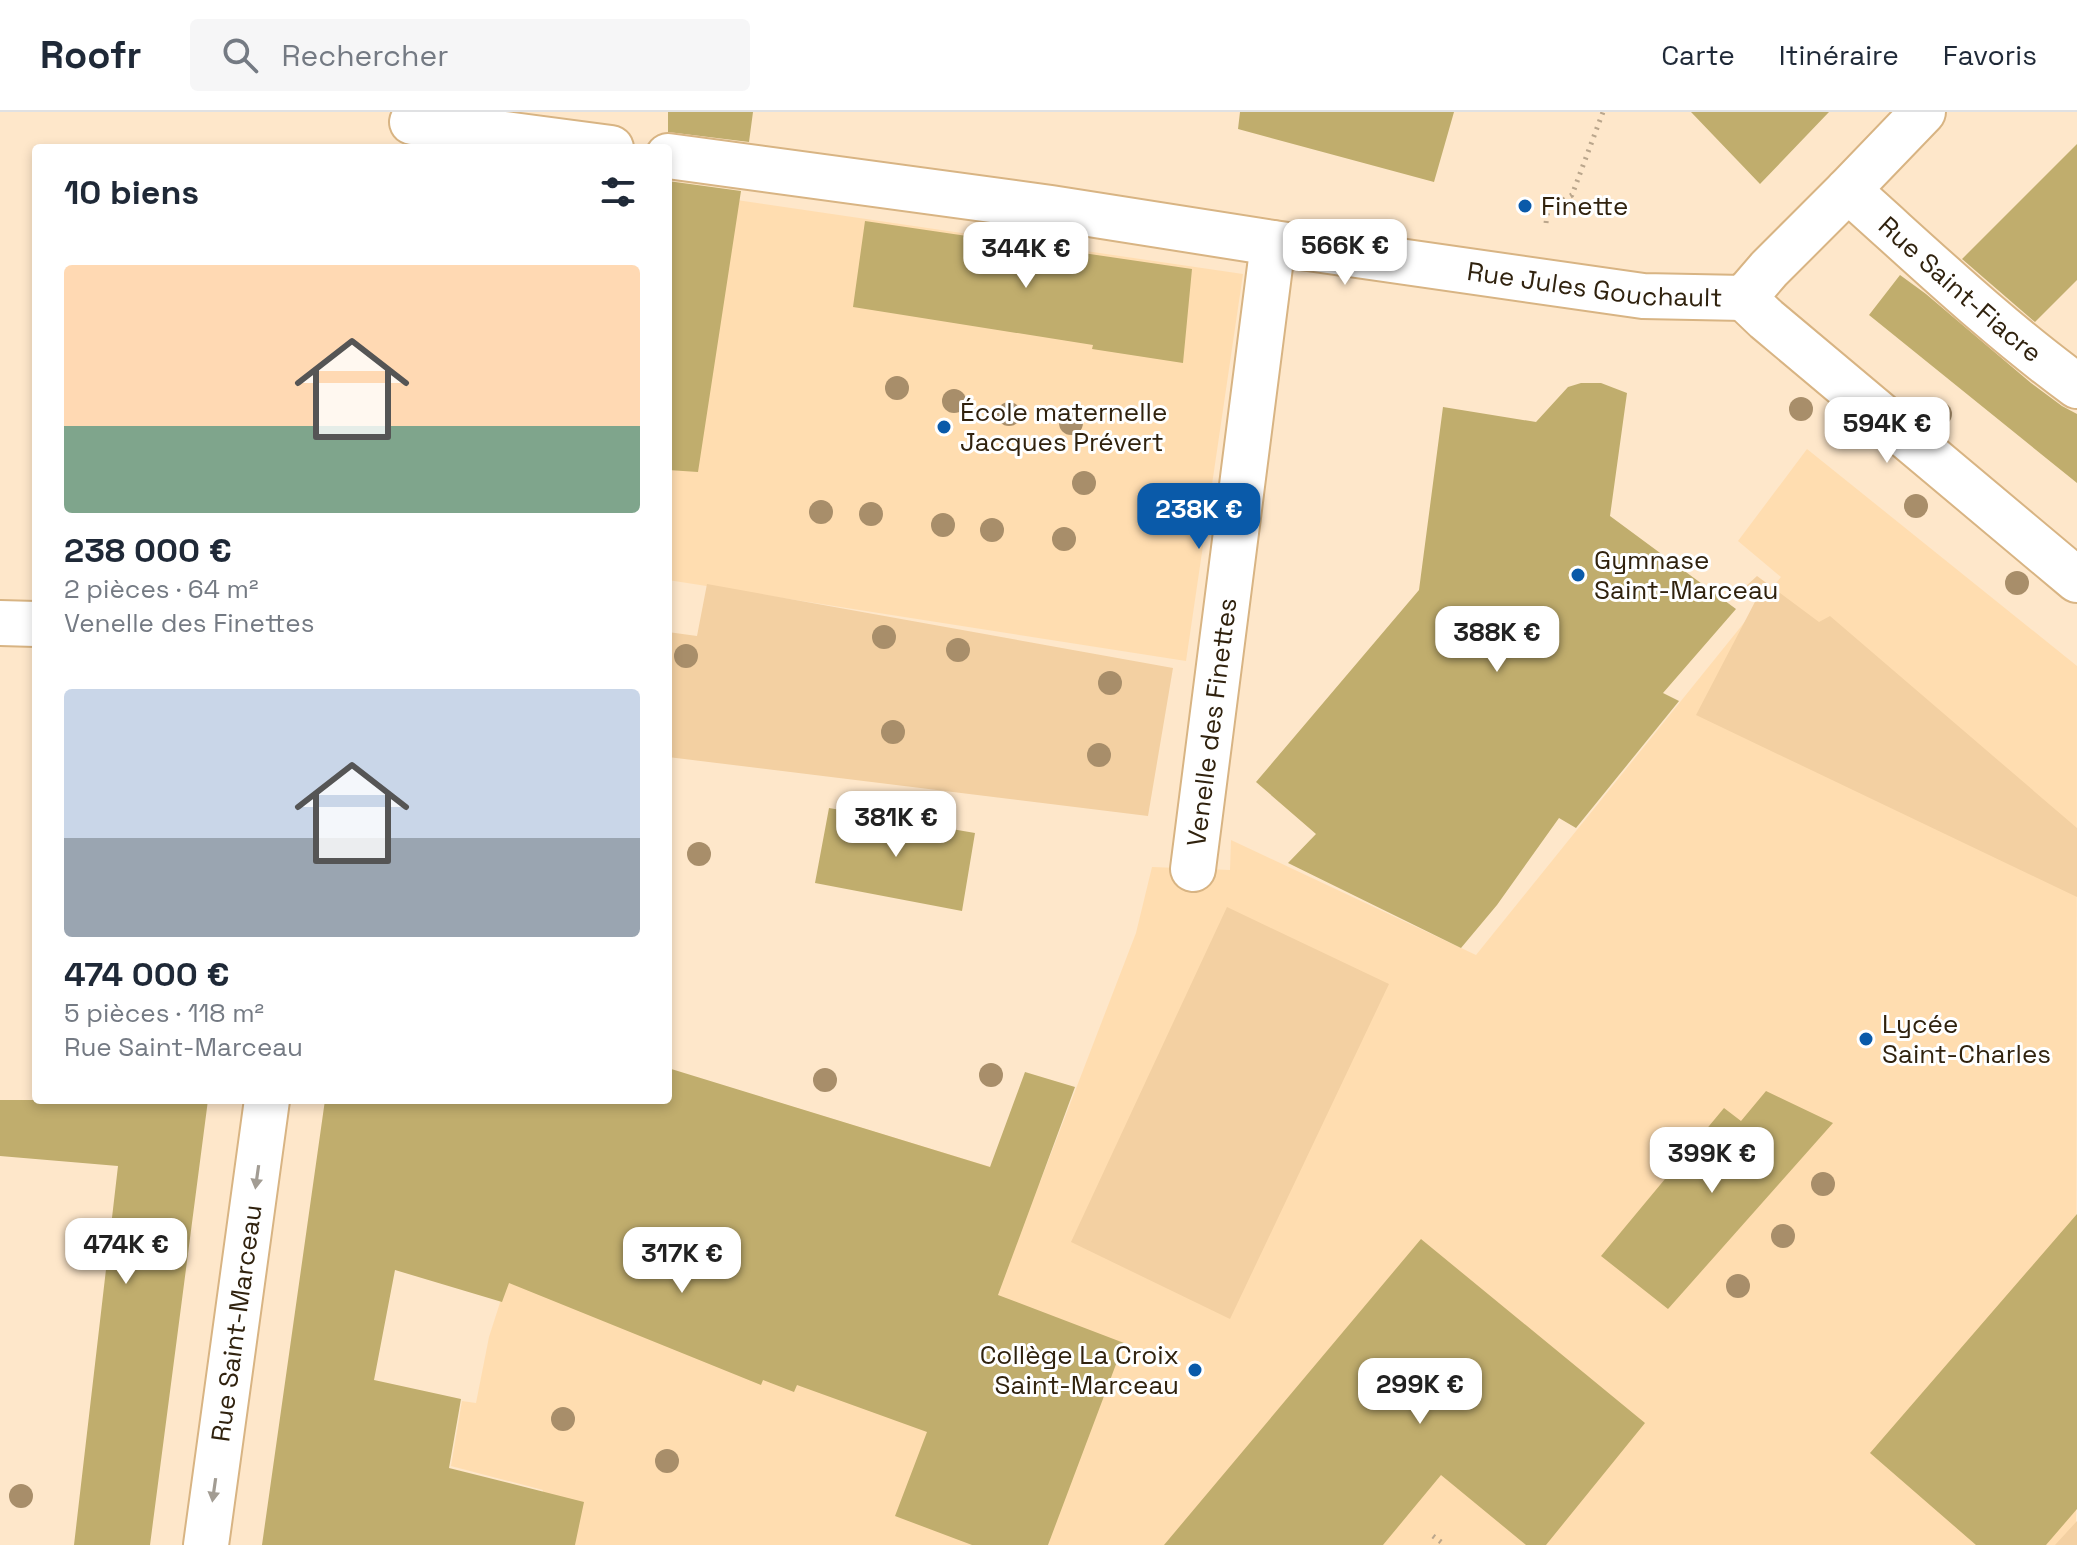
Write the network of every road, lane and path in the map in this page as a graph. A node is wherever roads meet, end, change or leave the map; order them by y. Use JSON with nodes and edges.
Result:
{"nodes":[{"id":1,"x":1603,"y":112,"type":"edge"},
{"id":2,"x":1923,"y":112,"type":"edge"},
{"id":3,"x":411,"y":127,"type":"edge"},
{"id":4,"x":573,"y":144,"type":"edge"},
{"id":5,"x":672,"y":157,"type":"edge"},
{"id":6,"x":1848,"y":190,"type":"junction"},
{"id":7,"x":1545,"y":233,"type":"dead end"},
{"id":8,"x":1273,"y":243,"type":"junction"},
{"id":9,"x":1744,"y":298,"type":"junction"},
{"id":10,"x":2077,"y":386,"type":"edge"},
{"id":11,"x":2077,"y":580,"type":"edge"},
{"id":12,"x":0,"y":623,"type":"edge"},
{"id":13,"x":32,"y":624,"type":"edge"},
{"id":14,"x":1193,"y":869,"type":"dead end"},
{"id":15,"x":266,"y":1104,"type":"edge"},
{"id":16,"x":1433,"y":1536,"type":"dead end"},
{"id":17,"x":206,"y":1545,"type":"edge"},
{"id":18,"x":1445,"y":1545,"type":"edge"}],
"edges":[{"from":1,"to":7,"type":"path"},
{"from":2,"to":6,"type":"street","name":"Rue Jules Gouchault"},
{"from":3,"to":4,"type":"street"},
{"from":5,"to":8,"type":"street","name":"Rue Jules Gouchault"},
{"from":6,"to":9,"type":"street","name":"Rue Jules Gouchault"},
{"from":6,"to":10,"type":"street","name":"Rue Saint-Fiacre"},
{"from":8,"to":9,"type":"street","name":"Rue Jules Gouchault"},
{"from":8,"to":14,"type":"street","name":"Venelle des Finettes"},
{"from":9,"to":11,"type":"street"},
{"from":12,"to":13,"type":"street"},
{"from":15,"to":17,"type":"street","name":"Rue Saint-Marceau","one_way":true},
{"from":16,"to":18,"type":"path"}]}
